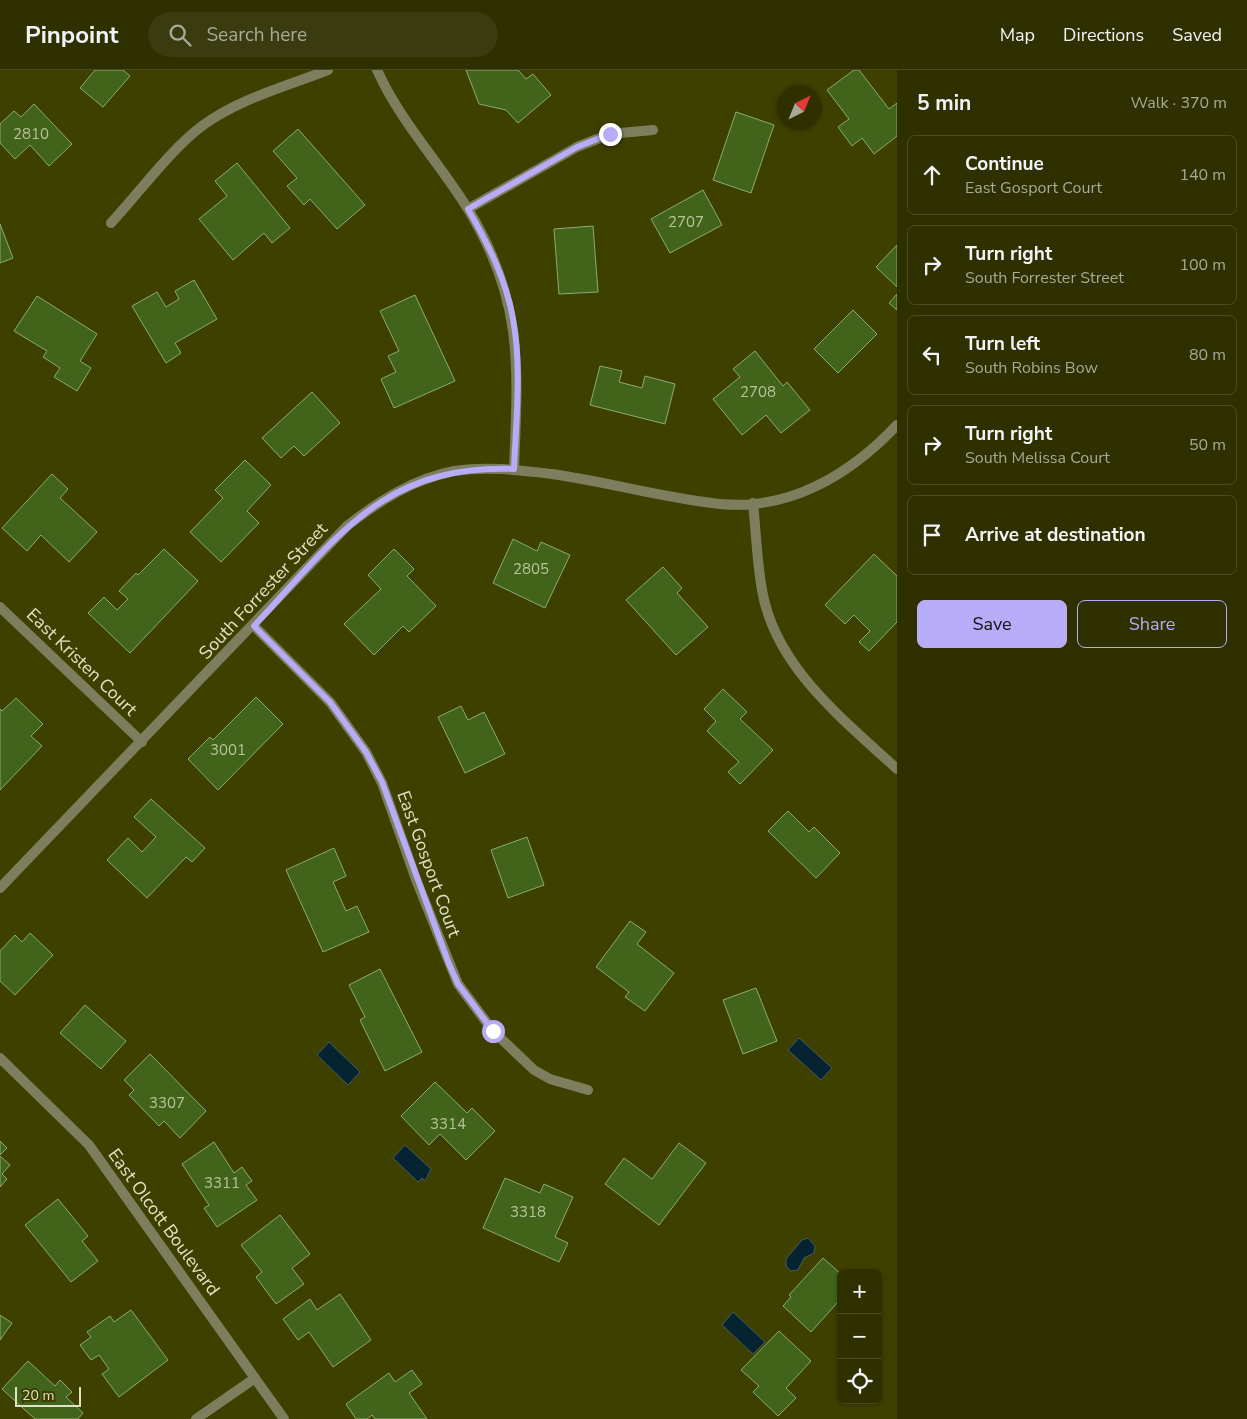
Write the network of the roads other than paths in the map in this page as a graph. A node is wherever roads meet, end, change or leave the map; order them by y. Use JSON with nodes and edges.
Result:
{"nodes":[{"id":1,"x":328,"y":70,"type":"edge"},
{"id":2,"x":376,"y":70,"type":"edge"},
{"id":3,"x":653,"y":130,"type":"dead end"},
{"id":4,"x":468,"y":209,"type":"junction"},
{"id":5,"x":111,"y":223,"type":"dead end"},
{"id":6,"x":897,"y":425,"type":"edge"},
{"id":7,"x":514,"y":469,"type":"junction"},
{"id":8,"x":754,"y":503,"type":"junction"},
{"id":9,"x":0,"y":607,"type":"edge"},
{"id":10,"x":254,"y":626,"type":"junction"},
{"id":11,"x":142,"y":742,"type":"junction"},
{"id":12,"x":897,"y":769,"type":"edge"},
{"id":13,"x":0,"y":888,"type":"edge"},
{"id":14,"x":0,"y":1058,"type":"edge"},
{"id":15,"x":588,"y":1090,"type":"dead end"},
{"id":16,"x":255,"y":1378,"type":"junction"},
{"id":17,"x":196,"y":1419,"type":"edge"},
{"id":18,"x":284,"y":1419,"type":"edge"}],
"edges":[{"from":1,"to":5,"type":"street"},
{"from":2,"to":4,"type":"street"},
{"from":3,"to":4,"type":"street"},
{"from":4,"to":7,"type":"street"},
{"from":6,"to":8,"type":"street","name":"South Forrester Street"},
{"from":7,"to":8,"type":"street","name":"South Forrester Street"},
{"from":7,"to":10,"type":"street","name":"South Forrester Street"},
{"from":8,"to":12,"type":"street"},
{"from":9,"to":11,"type":"street","name":"East Kristen Court"},
{"from":10,"to":11,"type":"street","name":"South Forrester Street"},
{"from":10,"to":15,"type":"street","name":"East Gosport Court"},
{"from":11,"to":13,"type":"street","name":"South Forrester Street"},
{"from":14,"to":16,"type":"street","name":"East Olcott Boulevard"},
{"from":16,"to":17,"type":"street"},
{"from":16,"to":18,"type":"street","name":"East Olcott Boulevard"}]}
